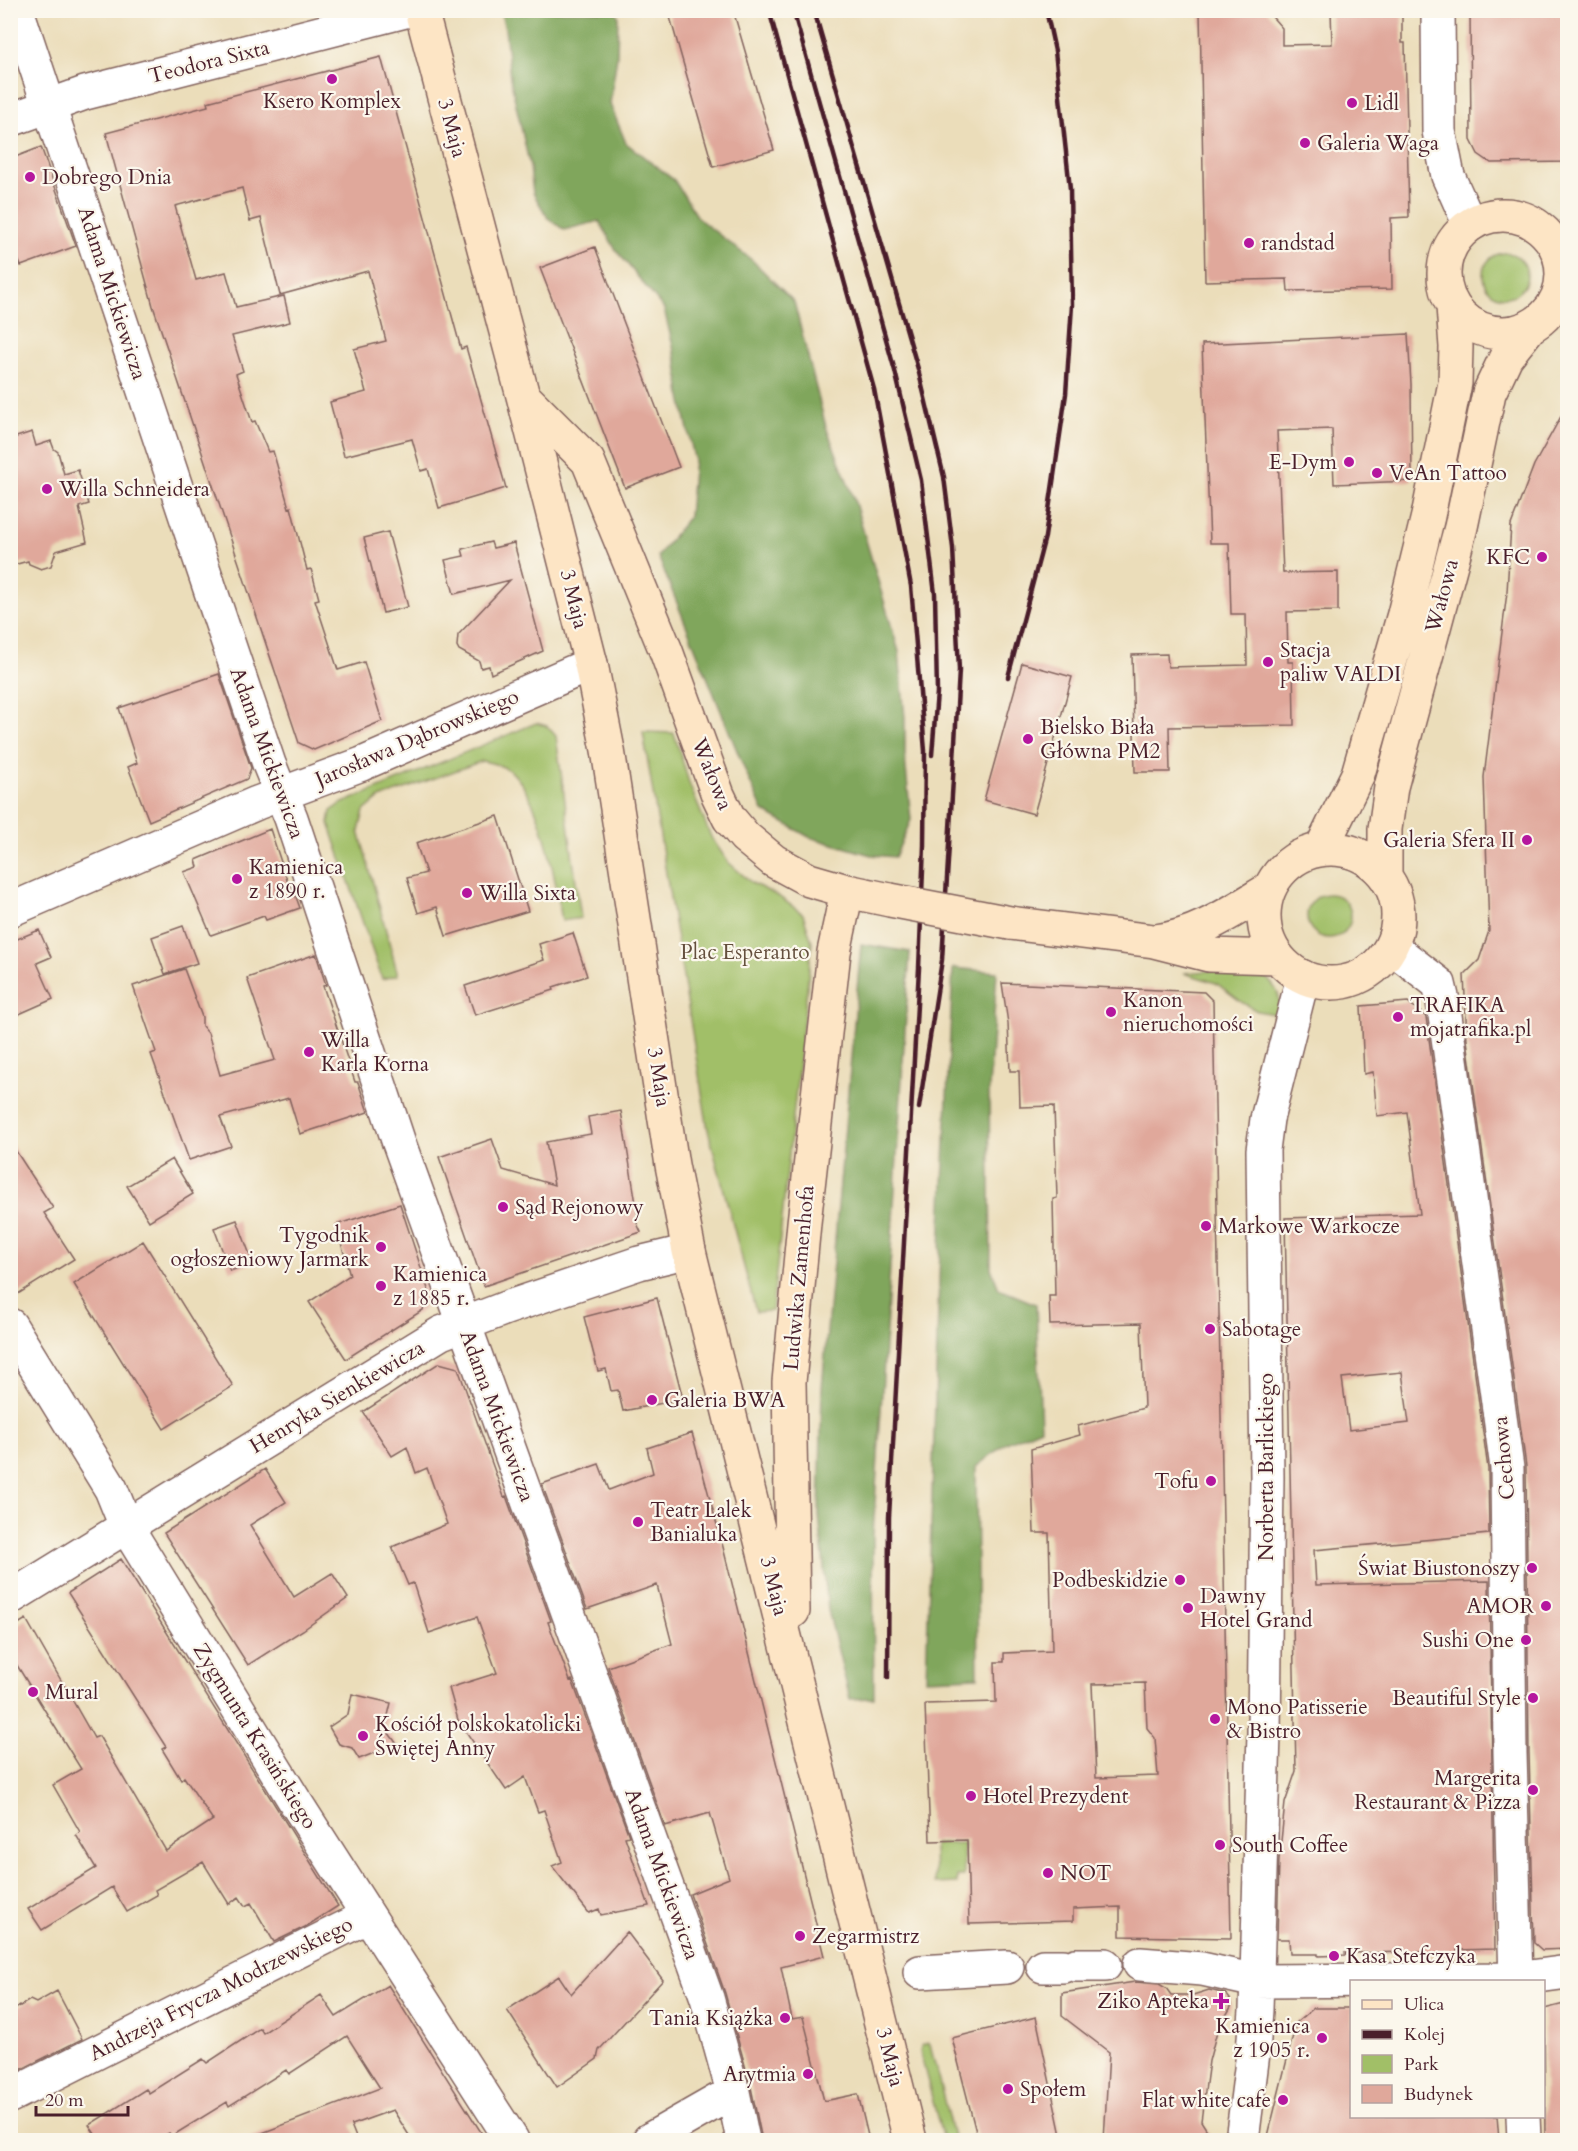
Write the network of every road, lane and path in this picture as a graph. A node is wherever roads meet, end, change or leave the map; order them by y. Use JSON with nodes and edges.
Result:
{"nodes":[{"id":1,"x":17,"y":10,"type":"edge"},
{"id":2,"x":409,"y":10,"type":"edge"},
{"id":3,"x":421,"y":10,"type":"edge"},
{"id":4,"x":1438,"y":10,"type":"edge"},
{"id":5,"x":49,"y":105,"type":"junction"},
{"id":6,"x":10,"y":120,"type":"edge"},
{"id":7,"x":1568,"y":215,"type":"edge"},
{"id":8,"x":1470,"y":225,"type":"junction"},
{"id":9,"x":1535,"y":225,"type":"junction"},
{"id":10,"x":1565,"y":276,"type":"edge"},
{"id":11,"x":1453,"y":306,"type":"junction"},
{"id":12,"x":1530,"y":327,"type":"junction"},
{"id":13,"x":523,"y":396,"type":"junction"},
{"id":14,"x":591,"y":664,"type":"junction"},
{"id":15,"x":282,"y":793,"type":"junction"},
{"id":16,"x":1321,"y":849,"type":"junction"},
{"id":17,"x":1385,"y":876,"type":"junction"},
{"id":18,"x":1268,"y":890,"type":"junction"},
{"id":19,"x":847,"y":891,"type":"junction"},
{"id":20,"x":10,"y":910,"type":"edge"},
{"id":21,"x":1154,"y":941,"type":"junction"},
{"id":22,"x":1403,"y":956,"type":"dead end"},
{"id":23,"x":1277,"y":957,"type":"junction"},
{"id":24,"x":1303,"y":977,"type":"junction"},
{"id":25,"x":689,"y":1251,"type":"junction"},
{"id":26,"x":464,"y":1323,"type":"junction"},
{"id":27,"x":10,"y":1324,"type":"edge"},
{"id":28,"x":126,"y":1526,"type":"junction"},
{"id":29,"x":10,"y":1598,"type":"edge"},
{"id":30,"x":794,"y":1667,"type":"junction"},
{"id":31,"x":368,"y":1916,"type":"junction"},
{"id":32,"x":1568,"y":1971,"type":"edge"},
{"id":33,"x":921,"y":1972,"type":"dead end"},
{"id":34,"x":1516,"y":1980,"type":"edge"},
{"id":35,"x":1256,"y":1981,"type":"junction"},
{"id":36,"x":1350,"y":1981,"type":"edge"},
{"id":37,"x":733,"y":2092,"type":"junction"},
{"id":38,"x":10,"y":2096,"type":"edge"},
{"id":39,"x":1523,"y":2118,"type":"edge"},
{"id":40,"x":512,"y":2140,"type":"edge"},
{"id":41,"x":649,"y":2140,"type":"edge"},
{"id":42,"x":743,"y":2140,"type":"edge"},
{"id":43,"x":910,"y":2140,"type":"edge"},
{"id":44,"x":1242,"y":2140,"type":"edge"},
{"id":45,"x":1524,"y":2140,"type":"edge"}],
"edges":[{"from":1,"to":5,"type":"street","name":"Adama Mickiewicza"},
{"from":2,"to":5,"type":"street","name":"Teodora Sixta"},
{"from":3,"to":13,"type":"street","name":"3 Maja"},
{"from":4,"to":8,"type":"street"},
{"from":5,"to":6,"type":"street","name":"Teodora Sixta"},
{"from":5,"to":15,"type":"street","name":"Adama Mickiewicza"},
{"from":7,"to":9,"type":"street"},
{"from":8,"to":9,"type":"street"},
{"from":8,"to":11,"type":"street"},
{"from":9,"to":10,"type":"street"},
{"from":10,"to":12,"type":"street"},
{"from":11,"to":12,"type":"street"},
{"from":11,"to":16,"type":"street","name":"Wałowa"},
{"from":12,"to":17,"type":"street","name":"Wałowa"},
{"from":13,"to":14,"type":"street","name":"3 Maja"},
{"from":13,"to":19,"type":"street","name":"Wałowa"},
{"from":14,"to":15,"type":"street","name":"Jarosława Dąbrowskiego"},
{"from":14,"to":25,"type":"street","name":"3 Maja"},
{"from":15,"to":20,"type":"street","name":"Jarosława Dąbrowskiego"},
{"from":15,"to":26,"type":"street","name":"Adama Mickiewicza"},
{"from":16,"to":17,"type":"street"},
{"from":16,"to":18,"type":"street"},
{"from":17,"to":24,"type":"street"},
{"from":18,"to":21,"type":"street","name":"Wałowa"},
{"from":18,"to":23,"type":"street"},
{"from":19,"to":21,"type":"street","name":"Wałowa","bridge":true},
{"from":19,"to":30,"type":"street","name":"Ludwika Zamenhofa"},
{"from":21,"to":23,"type":"street","name":"Wałowa"},
{"from":22,"to":34,"type":"street","name":"Cechowa"},
{"from":23,"to":24,"type":"street"},
{"from":24,"to":35,"type":"street","name":"Norberta Barlickiego"},
{"from":25,"to":26,"type":"street","name":"Henryka Sienkiewicza"},
{"from":25,"to":30,"type":"street","name":"3 Maja"},
{"from":26,"to":28,"type":"street","name":"Henryka Sienkiewicza"},
{"from":26,"to":37,"type":"street","name":"Adama Mickiewicza"},
{"from":27,"to":28,"type":"street","name":"Zygmunta Krasińskiego"},
{"from":28,"to":29,"type":"street","name":"Henryka Sienkiewicza"},
{"from":28,"to":31,"type":"street","name":"Zygmunta Krasińskiego"},
{"from":30,"to":43,"type":"street","name":"3 Maja"},
{"from":31,"to":38,"type":"street","name":"Andrzeja Frycza Modrzewskiego"},
{"from":31,"to":40,"type":"street","name":"Zygmunta Krasińskiego"},
{"from":32,"to":34,"type":"street"},
{"from":33,"to":35,"type":"street"},
{"from":35,"to":36,"type":"street"},
{"from":35,"to":44,"type":"street","name":"Norberta Barlickiego"},
{"from":37,"to":41,"type":"street"},
{"from":37,"to":42,"type":"street","name":"Adama Mickiewicza"},
{"from":39,"to":45,"type":"street"}]}
